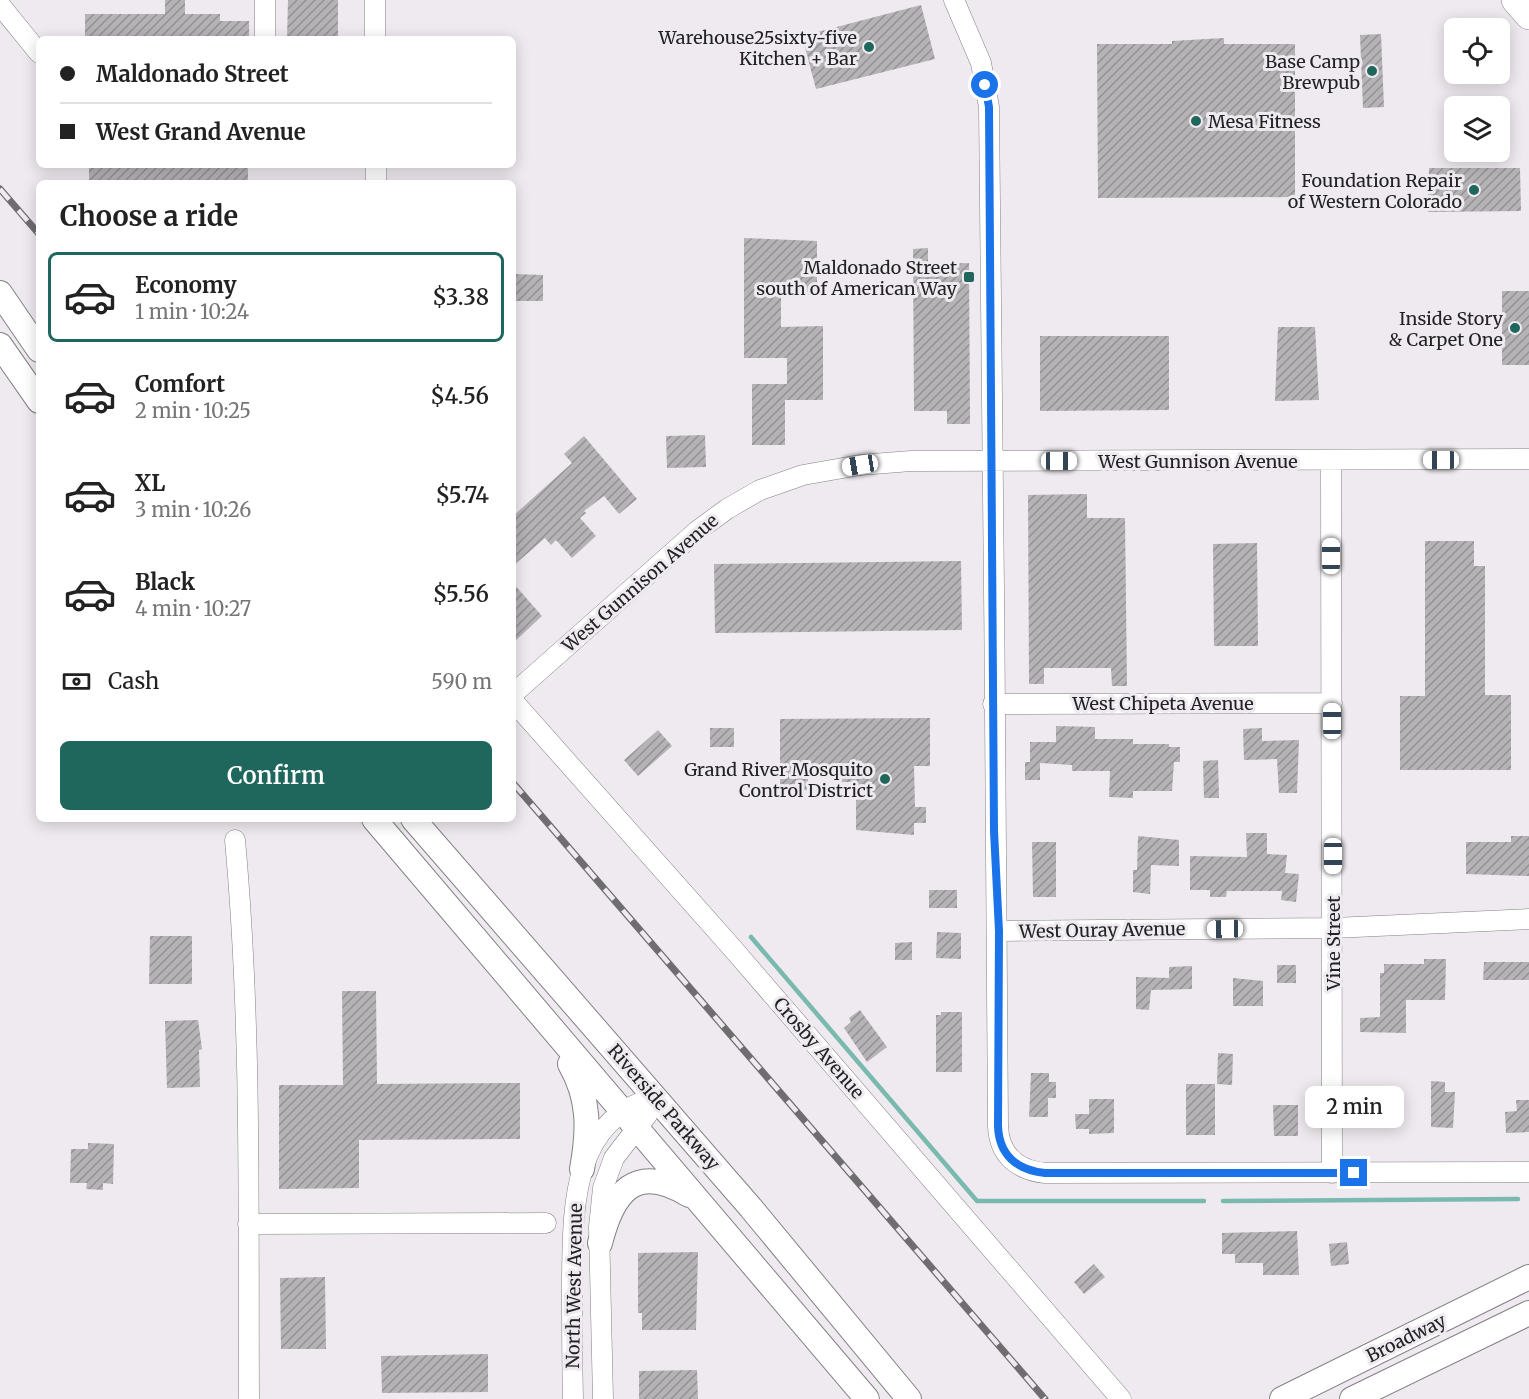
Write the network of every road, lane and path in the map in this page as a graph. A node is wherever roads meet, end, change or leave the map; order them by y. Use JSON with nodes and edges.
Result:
{"nodes":[{"id":1,"x":265,"y":0,"type":"edge"},
{"id":2,"x":375,"y":0,"type":"edge"},
{"id":3,"x":954,"y":0,"type":"edge"},
{"id":4,"x":1515,"y":0,"type":"edge"},
{"id":5,"x":0,"y":5,"type":"edge"},
{"id":6,"x":1529,"y":16,"type":"edge"},
{"id":7,"x":265,"y":36,"type":"edge"},
{"id":8,"x":375,"y":36,"type":"edge"},
{"id":9,"x":36,"y":49,"type":"edge"},
{"id":10,"x":0,"y":293,"type":"edge"},
{"id":11,"x":0,"y":345,"type":"edge"},
{"id":12,"x":36,"y":346,"type":"edge"},
{"id":13,"x":36,"y":397,"type":"edge"},
{"id":14,"x":1529,"y":459,"type":"edge"},
{"id":15,"x":991,"y":461,"type":"junction"},
{"id":16,"x":1331,"y":461,"type":"junction"},
{"id":17,"x":516,"y":691,"type":"edge"},
{"id":18,"x":516,"y":703,"type":"edge"},
{"id":19,"x":1332,"y":703,"type":"junction"},
{"id":20,"x":993,"y":704,"type":"junction"},
{"id":21,"x":377,"y":822,"type":"edge"},
{"id":22,"x":416,"y":822,"type":"edge"},
{"id":23,"x":235,"y":840,"type":"dead end"},
{"id":24,"x":1529,"y":919,"type":"edge"},
{"id":25,"x":1333,"y":928,"type":"junction"},
{"id":26,"x":999,"y":931,"type":"junction"},
{"id":27,"x":552,"y":1030,"type":"junction"},
{"id":28,"x":656,"y":1097,"type":"junction"},
{"id":29,"x":621,"y":1111,"type":"junction"},
{"id":30,"x":636,"y":1130,"type":"junction"},
{"id":31,"x":582,"y":1169,"type":"junction"},
{"id":32,"x":1529,"y":1172,"type":"edge"},
{"id":33,"x":1332,"y":1173,"type":"junction"},
{"id":34,"x":695,"y":1199,"type":"junction"},
{"id":35,"x":546,"y":1223,"type":"dead end"},
{"id":36,"x":248,"y":1224,"type":"junction"},
{"id":37,"x":600,"y":1243,"type":"junction"},
{"id":38,"x":1529,"y":1277,"type":"edge"},
{"id":39,"x":1529,"y":1313,"type":"edge"},
{"id":40,"x":249,"y":1399,"type":"edge"},
{"id":41,"x":573,"y":1399,"type":"edge"},
{"id":42,"x":603,"y":1399,"type":"edge"},
{"id":43,"x":867,"y":1399,"type":"edge"},
{"id":44,"x":909,"y":1399,"type":"edge"},
{"id":45,"x":1121,"y":1399,"type":"edge"},
{"id":46,"x":1282,"y":1399,"type":"edge"},
{"id":47,"x":1352,"y":1399,"type":"edge"}],
"edges":[{"from":1,"to":7,"type":"street"},
{"from":2,"to":8,"type":"street"},
{"from":3,"to":15,"type":"street"},
{"from":4,"to":6,"type":"highway"},
{"from":5,"to":9,"type":"street"},
{"from":10,"to":12,"type":"main road"},
{"from":11,"to":13,"type":"main road"},
{"from":14,"to":16,"type":"street","name":"West Gunnison Avenue"},
{"from":15,"to":16,"type":"street","name":"West Gunnison Avenue"},
{"from":15,"to":17,"type":"street","name":"West Gunnison Avenue"},
{"from":15,"to":20,"type":"street"},
{"from":16,"to":19,"type":"street","name":"Vine Street"},
{"from":18,"to":45,"type":"street","name":"Crosby Avenue"},
{"from":19,"to":20,"type":"street","name":"West Chipeta Avenue"},
{"from":19,"to":25,"type":"street","name":"Vine Street"},
{"from":20,"to":26,"type":"street"},
{"from":21,"to":27,"type":"main road","name":"Riverside Parkway"},
{"from":22,"to":28,"type":"main road","name":"Riverside Parkway"},
{"from":23,"to":36,"type":"street"},
{"from":24,"to":25,"type":"street","name":"West Ouray Avenue"},
{"from":25,"to":26,"type":"street","name":"West Ouray Avenue"},
{"from":25,"to":33,"type":"street","name":"Vine Street"},
{"from":26,"to":33,"type":"street"},
{"from":27,"to":29,"type":"main road","name":"Riverside Parkway"},
{"from":27,"to":31,"type":"main road"},
{"from":28,"to":29,"type":"street","name":"North West Avenue"},
{"from":28,"to":30,"type":"street","name":"North West Avenue"},
{"from":28,"to":44,"type":"main road","name":"Riverside Parkway"},
{"from":29,"to":30,"type":"main road","name":"Riverside Parkway"},
{"from":29,"to":31,"type":"street","name":"North West Avenue"},
{"from":30,"to":34,"type":"main road","name":"Riverside Parkway"},
{"from":30,"to":37,"type":"street","name":"North West Avenue"},
{"from":31,"to":41,"type":"street","name":"North West Avenue"},
{"from":32,"to":33,"type":"street"},
{"from":34,"to":37,"type":"main road"},
{"from":34,"to":43,"type":"main road","name":"Riverside Parkway"},
{"from":35,"to":36,"type":"street"},
{"from":36,"to":40,"type":"street"},
{"from":37,"to":42,"type":"street","name":"North West Avenue"},
{"from":38,"to":46,"type":"main road","name":"Broadway"},
{"from":39,"to":47,"type":"main road","name":"Broadway"}]}
